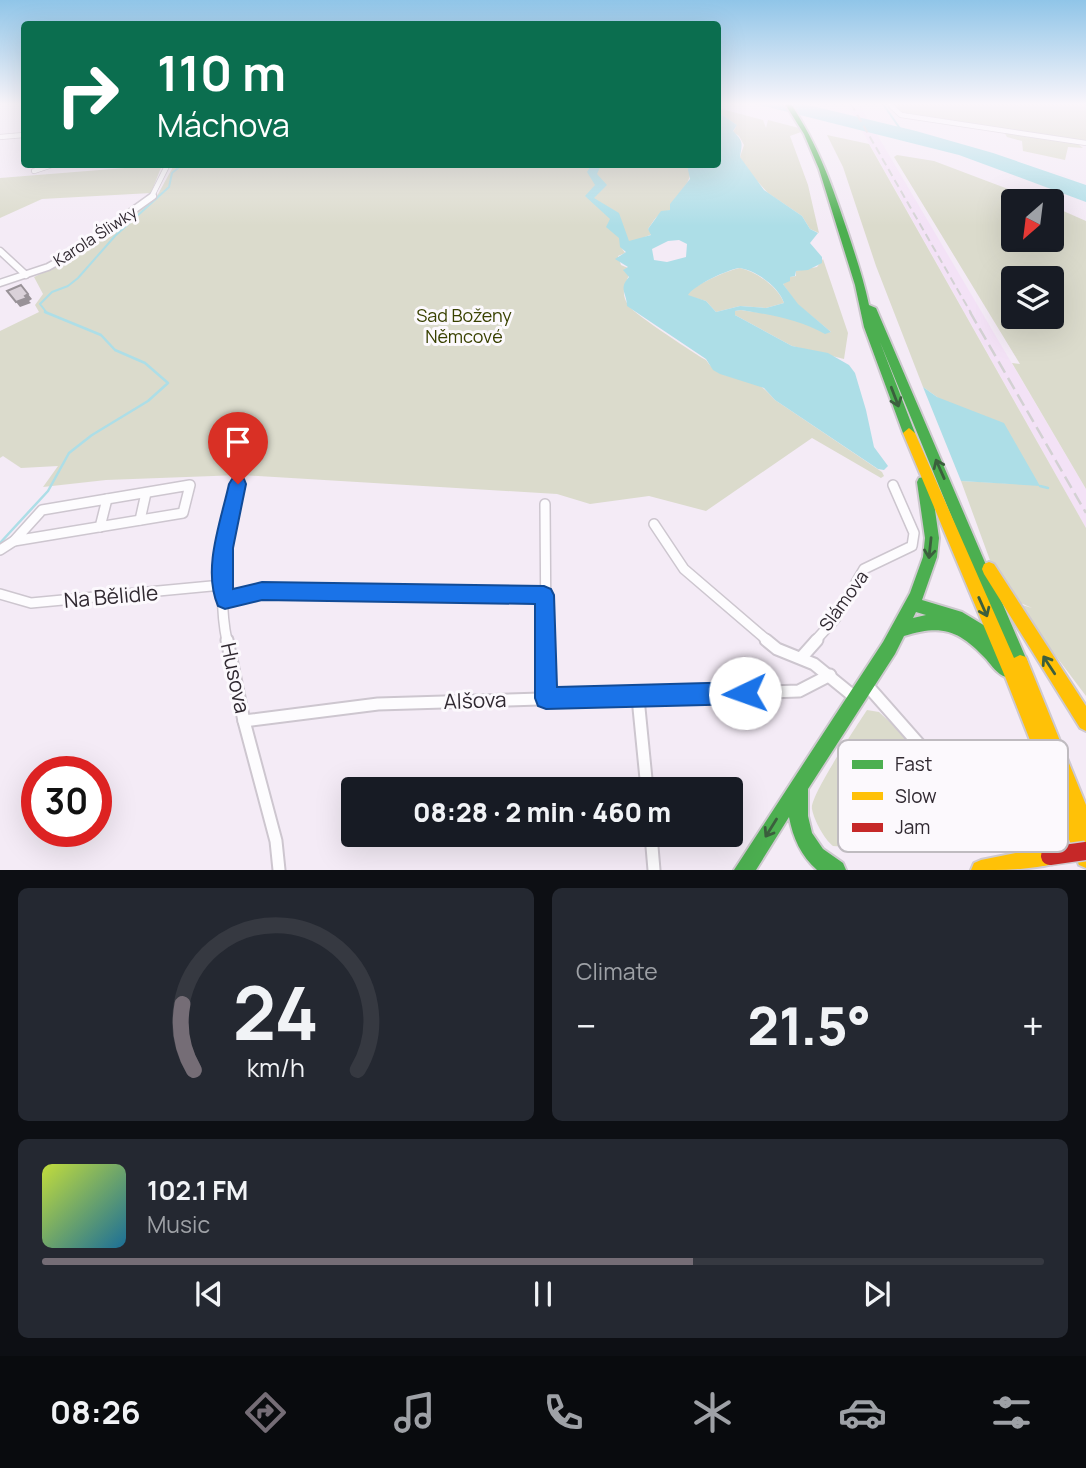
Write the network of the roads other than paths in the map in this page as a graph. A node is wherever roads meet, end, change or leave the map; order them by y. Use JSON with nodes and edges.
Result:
{"nodes":[{"id":1,"x":812,"y":145,"type":"edge"},
{"id":2,"x":43,"y":168,"type":"edge"},
{"id":3,"x":166,"y":168,"type":"edge"},
{"id":4,"x":34,"y":171,"type":"dead end"},
{"id":5,"x":0,"y":251,"type":"edge"},
{"id":6,"x":26,"y":275,"type":"junction"},
{"id":7,"x":0,"y":283,"type":"edge"},
{"id":8,"x":860,"y":285,"type":"junction"},
{"id":9,"x":909,"y":433,"type":"junction"},
{"id":10,"x":238,"y":484,"type":"dead end"},
{"id":11,"x":893,"y":485,"type":"dead end"},
{"id":12,"x":146,"y":493,"type":"junction"},
{"id":13,"x":107,"y":499,"type":"junction"},
{"id":14,"x":545,"y":504,"type":"dead end"},
{"id":15,"x":140,"y":520,"type":"junction"},
{"id":16,"x":654,"y":524,"type":"dead end"},
{"id":17,"x":100,"y":527,"type":"junction"},
{"id":18,"x":967,"y":531,"type":"junction"},
{"id":19,"x":14,"y":541,"type":"junction"},
{"id":20,"x":1,"y":549,"type":"edge"},
{"id":21,"x":222,"y":585,"type":"junction"},
{"id":22,"x":0,"y":594,"type":"edge"},
{"id":23,"x":544,"y":595,"type":"junction"},
{"id":24,"x":225,"y":600,"type":"junction"},
{"id":25,"x":912,"y":604,"type":"junction"},
{"id":26,"x":901,"y":629,"type":"junction"},
{"id":27,"x":999,"y":642,"type":"junction"},
{"id":28,"x":801,"y":658,"type":"junction"},
{"id":29,"x":830,"y":675,"type":"junction"},
{"id":30,"x":1019,"y":675,"type":"junction"},
{"id":31,"x":866,"y":684,"type":"junction"},
{"id":32,"x":546,"y":698,"type":"junction"},
{"id":33,"x":638,"y":698,"type":"junction"},
{"id":34,"x":857,"y":698,"type":"junction"},
{"id":35,"x":244,"y":721,"type":"junction"},
{"id":36,"x":1086,"y":722,"type":"edge"},
{"id":37,"x":915,"y":740,"type":"edge"},
{"id":38,"x":1043,"y":740,"type":"edge"},
{"id":39,"x":1047,"y":740,"type":"edge"},
{"id":40,"x":645,"y":777,"type":"edge"},
{"id":41,"x":1068,"y":787,"type":"edge"},
{"id":42,"x":801,"y":788,"type":"junction"},
{"id":43,"x":1068,"y":809,"type":"edge"},
{"id":44,"x":1086,"y":828,"type":"edge"},
{"id":45,"x":652,"y":847,"type":"edge"},
{"id":46,"x":1086,"y":851,"type":"edge"},
{"id":47,"x":1086,"y":858,"type":"edge"},
{"id":48,"x":279,"y":870,"type":"edge"},
{"id":49,"x":654,"y":870,"type":"edge"},
{"id":50,"x":744,"y":870,"type":"edge"},
{"id":51,"x":836,"y":870,"type":"edge"},
{"id":52,"x":981,"y":870,"type":"edge"}],
"edges":[{"from":1,"to":8,"type":"main road"},
{"from":2,"to":4,"type":"street"},
{"from":3,"to":6,"type":"street","name":"Karola Śliwky"},
{"from":5,"to":6,"type":"street"},
{"from":6,"to":7,"type":"street","name":"Karola Śliwky"},
{"from":8,"to":9,"type":"main road","one_way":true},
{"from":18,"to":8,"type":"main road","one_way":true},
{"from":9,"to":25,"type":"main road","one_way":true},
{"from":9,"to":27,"type":"main road","one_way":true},
{"from":10,"to":21,"type":"street","name":"Husova"},
{"from":11,"to":28,"type":"street","name":"Slámova"},
{"from":12,"to":13,"type":"street"},
{"from":12,"to":15,"type":"street"},
{"from":12,"to":15,"type":"street"},
{"from":13,"to":17,"type":"street"},
{"from":13,"to":19,"type":"street"},
{"from":14,"to":23,"type":"street"},
{"from":15,"to":17,"type":"street"},
{"from":16,"to":28,"type":"street"},
{"from":17,"to":19,"type":"street"},
{"from":18,"to":30,"type":"main road"},
{"from":36,"to":18,"type":"main road","one_way":true},
{"from":19,"to":20,"type":"street"},
{"from":21,"to":22,"type":"street","name":"Na Bělidle"},
{"from":21,"to":24,"type":"street","name":"Husova"},
{"from":23,"to":24,"type":"street"},
{"from":23,"to":32,"type":"street"},
{"from":24,"to":35,"type":"street","name":"Husova"},
{"from":25,"to":26,"type":"main road"},
{"from":25,"to":27,"type":"main road"},
{"from":26,"to":30,"type":"main road"},
{"from":26,"to":31,"type":"main road"},
{"from":27,"to":30,"type":"main road"},
{"from":28,"to":29,"type":"street"},
{"from":29,"to":33,"type":"street","name":"Alšova"},
{"from":29,"to":34,"type":"street"},
{"from":30,"to":38,"type":"main road"},
{"from":30,"to":39,"type":"main road"},
{"from":31,"to":34,"type":"main road"},
{"from":31,"to":37,"type":"street"},
{"from":32,"to":33,"type":"street","name":"Alšova"},
{"from":32,"to":35,"type":"street","name":"Alšova"},
{"from":33,"to":40,"type":"street"},
{"from":34,"to":42,"type":"main road"},
{"from":35,"to":48,"type":"street","name":"Husova"},
{"from":41,"to":44,"type":"main road"},
{"from":42,"to":50,"type":"main road","one_way":true},
{"from":42,"to":51,"type":"main road"},
{"from":43,"to":47,"type":"main road"},
{"from":45,"to":49,"type":"street"},
{"from":46,"to":52,"type":"main road","bridge":true}]}
